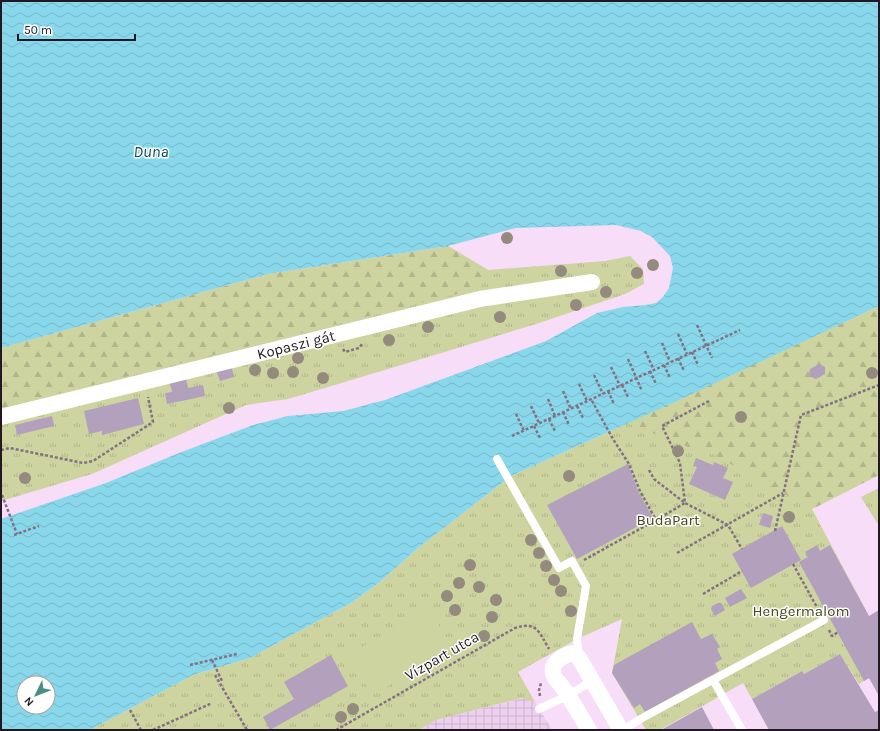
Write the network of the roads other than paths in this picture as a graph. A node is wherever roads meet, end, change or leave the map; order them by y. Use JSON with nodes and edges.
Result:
{"nodes":[{"id":1,"x":592,"y":282,"type":"dead end"},
{"id":2,"x":1,"y":417,"type":"edge"},
{"id":3,"x":496,"y":459,"type":"dead end"},
{"id":4,"x":824,"y":620,"type":"road end"},
{"id":5,"x":579,"y":658,"type":"junction"},
{"id":6,"x":713,"y":680,"type":"junction"},
{"id":7,"x":592,"y":681,"type":"junction"},
{"id":8,"x":567,"y":696,"type":"junction"},
{"id":9,"x":539,"y":709,"type":"dead end"},
{"id":10,"x":589,"y":730,"type":"edge"},
{"id":11,"x":622,"y":730,"type":"edge"},
{"id":12,"x":742,"y":730,"type":"edge"}],
"edges":[{"from":1,"to":2,"type":"street","name":"Kopaszi gát"},
{"from":3,"to":5,"type":"lane"},
{"from":4,"to":6,"type":"lane"},
{"from":5,"to":7,"type":"street"},
{"from":5,"to":8,"type":"street"},
{"from":6,"to":11,"type":"lane"},
{"from":6,"to":12,"type":"lane"},
{"from":7,"to":8,"type":"lane"},
{"from":7,"to":11,"type":"street"},
{"from":8,"to":9,"type":"lane"},
{"from":8,"to":10,"type":"street"}]}
